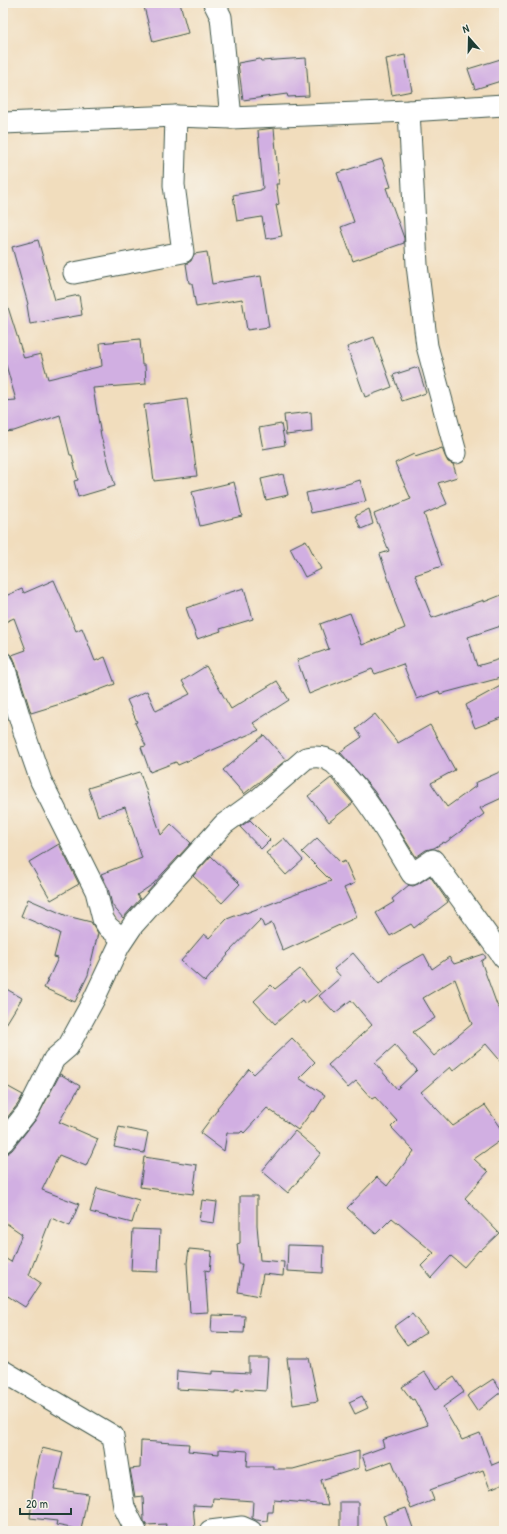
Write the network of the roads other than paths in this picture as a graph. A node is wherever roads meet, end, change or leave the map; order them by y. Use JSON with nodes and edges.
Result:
{"nodes":[{"id":1,"x":214,"y":3,"type":"edge"},
{"id":2,"x":504,"y":105,"type":"edge"},
{"id":3,"x":409,"y":111,"type":"junction"},
{"id":4,"x":176,"y":116,"type":"junction"},
{"id":5,"x":231,"y":118,"type":"junction"},
{"id":6,"x":3,"y":124,"type":"edge"},
{"id":7,"x":74,"y":273,"type":"dead end"},
{"id":8,"x":456,"y":453,"type":"dead end"},
{"id":9,"x":3,"y":663,"type":"edge"},
{"id":10,"x":123,"y":939,"type":"junction"},
{"id":11,"x":504,"y":958,"type":"edge"},
{"id":12,"x":3,"y":1142,"type":"edge"},
{"id":13,"x":3,"y":1371,"type":"edge"},
{"id":14,"x":136,"y":1531,"type":"edge"},
{"id":15,"x":210,"y":1531,"type":"edge"},
{"id":16,"x":251,"y":1531,"type":"edge"}],
"edges":[{"from":1,"to":5,"type":"street"},
{"from":2,"to":3,"type":"street"},
{"from":3,"to":5,"type":"street"},
{"from":3,"to":8,"type":"street"},
{"from":4,"to":5,"type":"street"},
{"from":4,"to":6,"type":"street"},
{"from":4,"to":7,"type":"street"},
{"from":9,"to":10,"type":"street"},
{"from":10,"to":11,"type":"street"},
{"from":10,"to":12,"type":"street"},
{"from":13,"to":14,"type":"street"},
{"from":15,"to":16,"type":"street"}]}
